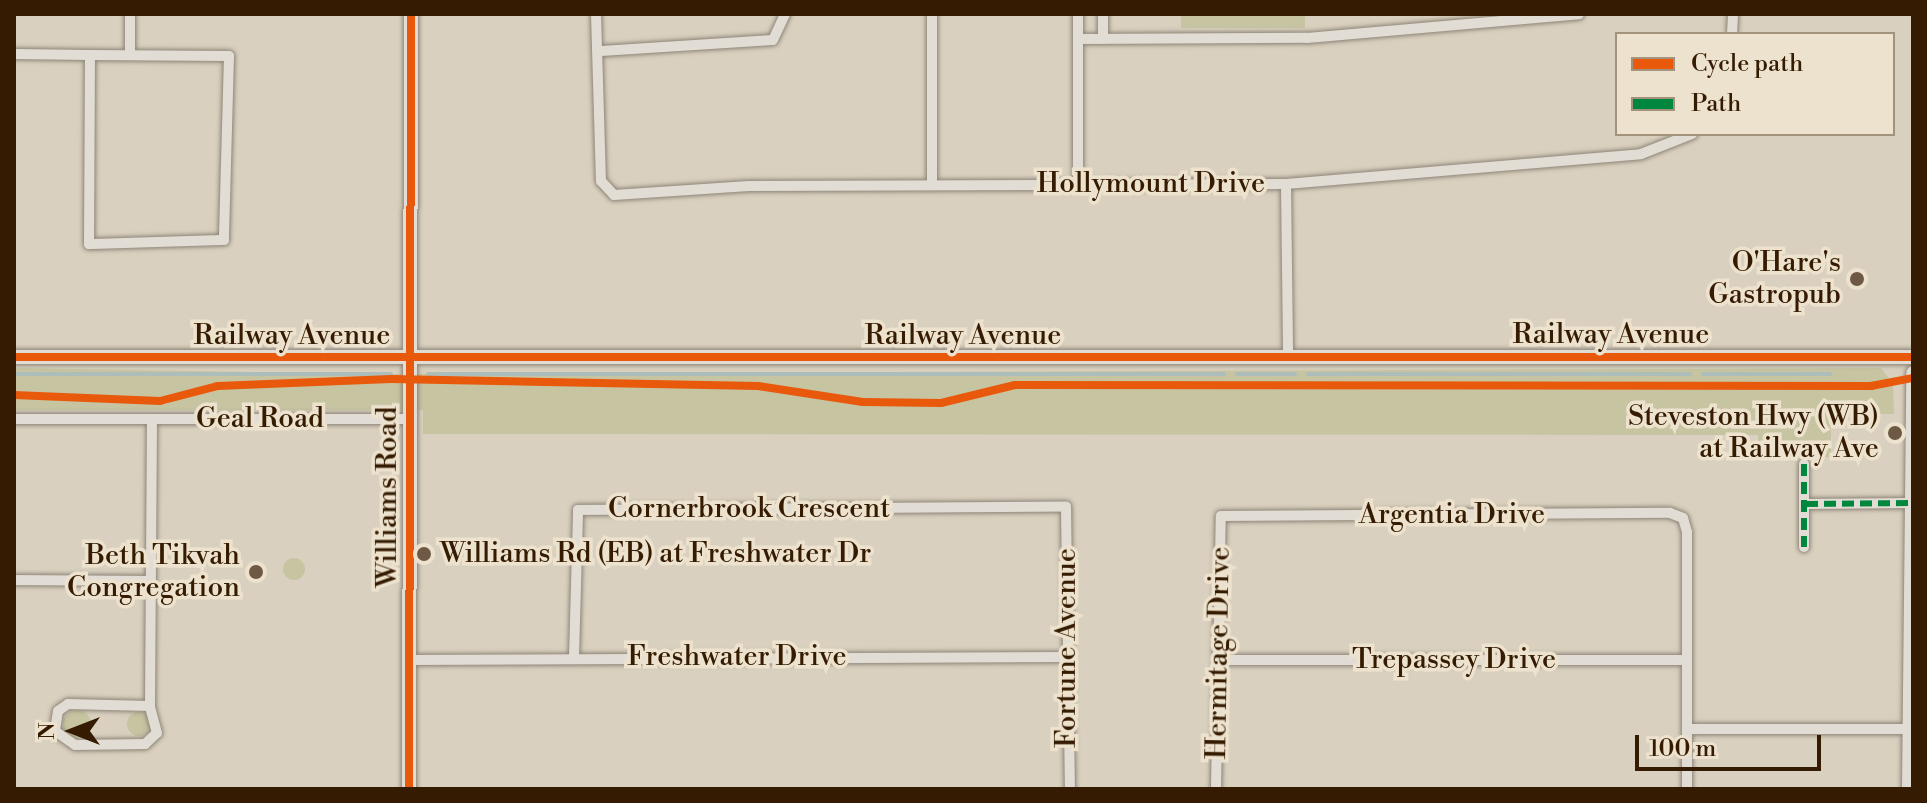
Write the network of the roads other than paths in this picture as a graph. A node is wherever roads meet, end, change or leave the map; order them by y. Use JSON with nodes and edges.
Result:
{"nodes":[{"id":1,"x":130,"y":14,"type":"edge"},
{"id":2,"x":411,"y":14,"type":"edge"},
{"id":3,"x":596,"y":14,"type":"edge"},
{"id":4,"x":785,"y":14,"type":"edge"},
{"id":5,"x":932,"y":14,"type":"edge"},
{"id":6,"x":1078,"y":14,"type":"edge"},
{"id":7,"x":1103,"y":14,"type":"edge"},
{"id":8,"x":1579,"y":14,"type":"edge"},
{"id":9,"x":1078,"y":39,"type":"junction"},
{"id":10,"x":1103,"y":39,"type":"junction"},
{"id":11,"x":601,"y":51,"type":"junction"},
{"id":12,"x":14,"y":54,"type":"edge"},
{"id":13,"x":90,"y":55,"type":"junction"},
{"id":14,"x":130,"y":55,"type":"junction"},
{"id":15,"x":1687,"y":136,"type":"edge"},
{"id":16,"x":1078,"y":183,"type":"junction"},
{"id":17,"x":932,"y":184,"type":"junction"},
{"id":18,"x":1286,"y":184,"type":"junction"},
{"id":19,"x":14,"y":357,"type":"edge"},
{"id":20,"x":1913,"y":357,"type":"edge"},
{"id":21,"x":410,"y":358,"type":"junction"},
{"id":22,"x":1288,"y":358,"type":"junction"},
{"id":23,"x":1913,"y":373,"type":"edge"},
{"id":24,"x":14,"y":419,"type":"edge"},
{"id":25,"x":152,"y":419,"type":"junction"},
{"id":26,"x":410,"y":419,"type":"junction"},
{"id":27,"x":1804,"y":464,"type":"dead end"},
{"id":28,"x":1911,"y":503,"type":"edge"},
{"id":29,"x":1806,"y":504,"type":"junction"},
{"id":30,"x":1066,"y":507,"type":"joint"},
{"id":31,"x":1221,"y":516,"type":"joint"},
{"id":32,"x":1804,"y":547,"type":"dead end"},
{"id":33,"x":14,"y":580,"type":"edge"},
{"id":34,"x":151,"y":581,"type":"junction"},
{"id":35,"x":574,"y":657,"type":"junction"},
{"id":36,"x":1065,"y":657,"type":"junction"},
{"id":37,"x":409,"y":660,"type":"junction"},
{"id":38,"x":1222,"y":660,"type":"junction"},
{"id":39,"x":1687,"y":660,"type":"junction"},
{"id":40,"x":150,"y":706,"type":"junction"},
{"id":41,"x":1687,"y":729,"type":"junction"},
{"id":42,"x":1909,"y":729,"type":"junction"},
{"id":43,"x":409,"y":789,"type":"edge"},
{"id":44,"x":1070,"y":789,"type":"edge"},
{"id":45,"x":1216,"y":789,"type":"edge"},
{"id":46,"x":1687,"y":789,"type":"edge"},
{"id":47,"x":1909,"y":789,"type":"edge"}],
"edges":[{"from":1,"to":14,"type":"street"},
{"from":2,"to":21,"type":"main road","name":"Williams Road"},
{"from":3,"to":11,"type":"street"},
{"from":4,"to":11,"type":"street"},
{"from":5,"to":17,"type":"street"},
{"from":6,"to":9,"type":"street"},
{"from":7,"to":10,"type":"street"},
{"from":8,"to":10,"type":"street"},
{"from":9,"to":10,"type":"street"},
{"from":9,"to":16,"type":"street"},
{"from":11,"to":17,"type":"street","name":"Hollymount Drive"},
{"from":12,"to":13,"type":"street"},
{"from":13,"to":14,"type":"street"},
{"from":13,"to":14,"type":"street"},
{"from":15,"to":18,"type":"street","name":"Hollymount Drive"},
{"from":16,"to":17,"type":"street","name":"Hollymount Drive"},
{"from":16,"to":18,"type":"street","name":"Hollymount Drive"},
{"from":18,"to":22,"type":"street"},
{"from":19,"to":21,"type":"main road","name":"Railway Avenue"},
{"from":20,"to":22,"type":"main road","name":"Railway Avenue"},
{"from":21,"to":22,"type":"main road","name":"Railway Avenue"},
{"from":21,"to":26,"type":"main road","name":"Williams Road"},
{"from":23,"to":28,"type":"main road"},
{"from":24,"to":25,"type":"street","name":"Geal Road"},
{"from":25,"to":26,"type":"street","name":"Geal Road"},
{"from":25,"to":34,"type":"street"},
{"from":26,"to":37,"type":"main road","name":"Williams Road"},
{"from":27,"to":29,"type":"street"},
{"from":28,"to":29,"type":"street"},
{"from":28,"to":42,"type":"main road"},
{"from":29,"to":32,"type":"street"},
{"from":30,"to":35,"type":"street","name":"Cornerbrook Crescent"},
{"from":30,"to":36,"type":"street","name":"Fortune Avenue"},
{"from":31,"to":38,"type":"street","name":"Hermitage Drive"},
{"from":31,"to":39,"type":"street","name":"Argentia Drive"},
{"from":33,"to":34,"type":"street"},
{"from":34,"to":40,"type":"street"},
{"from":35,"to":36,"type":"street","name":"Freshwater Drive"},
{"from":35,"to":37,"type":"street","name":"Freshwater Drive"},
{"from":36,"to":44,"type":"street","name":"Fortune Avenue"},
{"from":37,"to":43,"type":"main road","name":"Williams Road"},
{"from":38,"to":39,"type":"street","name":"Trepassey Drive"},
{"from":38,"to":45,"type":"street","name":"Hermitage Drive"},
{"from":39,"to":41,"type":"street"},
{"from":40,"to":40,"type":"street"},
{"from":41,"to":42,"type":"street"},
{"from":41,"to":46,"type":"street"},
{"from":42,"to":47,"type":"main road"}]}
